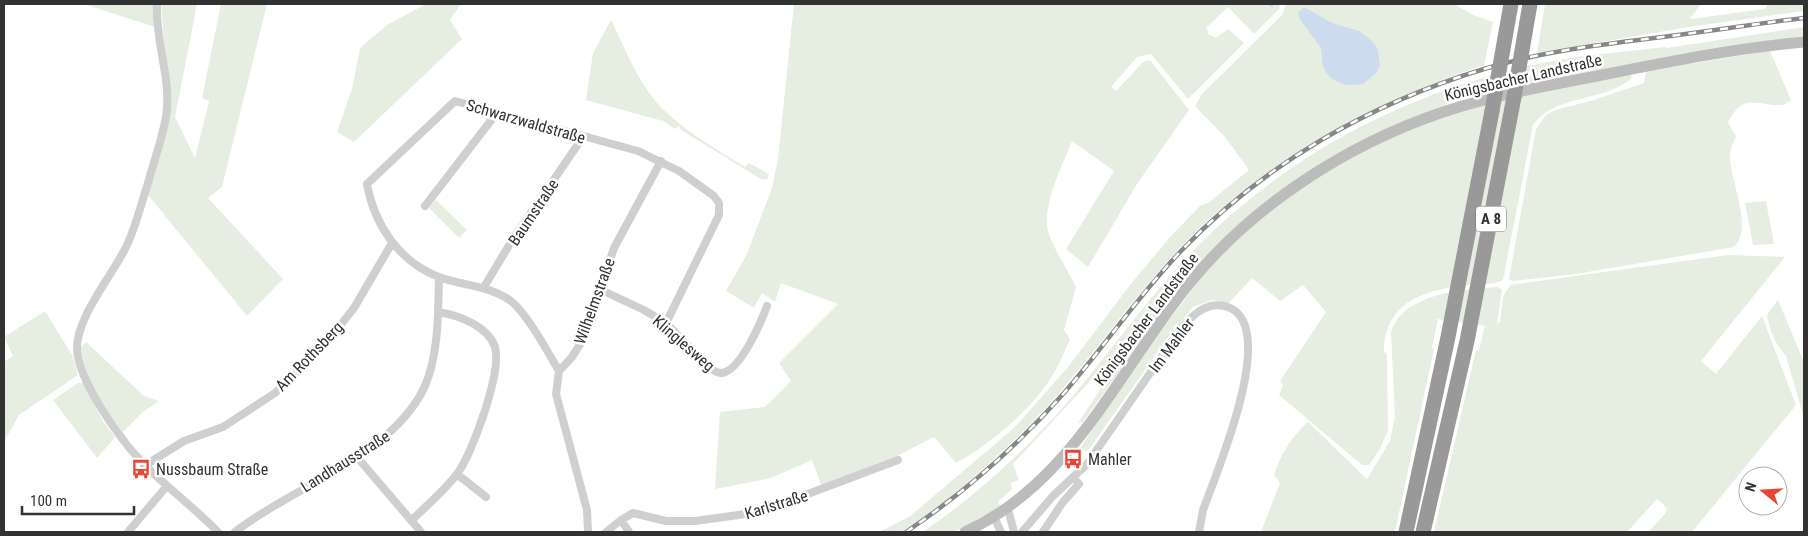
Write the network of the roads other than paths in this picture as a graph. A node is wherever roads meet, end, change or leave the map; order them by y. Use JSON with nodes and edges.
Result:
{"nodes":[{"id":1,"x":157,"y":4,"type":"edge"},
{"id":2,"x":1511,"y":4,"type":"edge"},
{"id":3,"x":1530,"y":4,"type":"edge"},
{"id":4,"x":1804,"y":42,"type":"edge"},
{"id":5,"x":496,"y":114,"type":"junction"},
{"id":6,"x":583,"y":137,"type":"junction"},
{"id":7,"x":661,"y":161,"type":"junction"},
{"id":8,"x":425,"y":206,"type":"dead end"},
{"id":9,"x":392,"y":244,"type":"junction"},
{"id":10,"x":439,"y":277,"type":"junction"},
{"id":11,"x":484,"y":288,"type":"junction"},
{"id":12,"x":599,"y":289,"type":"junction"},
{"id":13,"x":767,"y":306,"type":"dead end"},
{"id":14,"x":438,"y":312,"type":"junction"},
{"id":15,"x":666,"y":323,"type":"junction"},
{"id":16,"x":559,"y":371,"type":"junction"},
{"id":17,"x":357,"y":457,"type":"junction"},
{"id":18,"x":898,"y":460,"type":"dead end"},
{"id":19,"x":144,"y":466,"type":"junction"},
{"id":20,"x":457,"y":474,"type":"junction"},
{"id":21,"x":1073,"y":477,"type":"junction"},
{"id":22,"x":166,"y":487,"type":"junction"},
{"id":23,"x":486,"y":496,"type":"dead end"},
{"id":24,"x":1008,"y":509,"type":"junction"},
{"id":25,"x":994,"y":518,"type":"junction"},
{"id":26,"x":412,"y":520,"type":"junction"},
{"id":27,"x":620,"y":520,"type":"junction"},
{"id":28,"x":1013,"y":529,"type":"edge"},
{"id":29,"x":128,"y":532,"type":"edge"},
{"id":30,"x":218,"y":532,"type":"edge"},
{"id":31,"x":235,"y":532,"type":"edge"},
{"id":32,"x":421,"y":532,"type":"edge"},
{"id":33,"x":588,"y":532,"type":"edge"},
{"id":34,"x":606,"y":532,"type":"edge"},
{"id":35,"x":629,"y":532,"type":"edge"},
{"id":36,"x":965,"y":532,"type":"edge"},
{"id":37,"x":1001,"y":532,"type":"edge"},
{"id":38,"x":1022,"y":532,"type":"edge"},
{"id":39,"x":1042,"y":532,"type":"edge"},
{"id":40,"x":1199,"y":532,"type":"edge"},
{"id":41,"x":1406,"y":532,"type":"edge"},
{"id":42,"x":1423,"y":532,"type":"edge"}],
"edges":[{"from":1,"to":19,"type":"street"},
{"from":2,"to":41,"type":"highway","number":"A 8","bridge":true},
{"from":3,"to":42,"type":"highway","number":"A 8","bridge":true},
{"from":4,"to":24,"type":"main road","name":"Königsbacher Landstraße"},
{"from":5,"to":6,"type":"street","name":"Schwarzwaldstraße"},
{"from":5,"to":8,"type":"street"},
{"from":5,"to":9,"type":"street","name":"Schwarzwaldstraße"},
{"from":6,"to":7,"type":"street","name":"Schwarzwaldstraße"},
{"from":6,"to":11,"type":"street","name":"Baumstraße"},
{"from":7,"to":12,"type":"street","name":"Wilhelmstraße"},
{"from":7,"to":15,"type":"street","name":"Schwarzwaldstraße"},
{"from":9,"to":10,"type":"street"},
{"from":9,"to":19,"type":"street","name":"Am Rothsberg"},
{"from":10,"to":11,"type":"street"},
{"from":10,"to":14,"type":"street","name":"Landhausstraße"},
{"from":11,"to":16,"type":"street"},
{"from":12,"to":15,"type":"street","name":"Klinglesweg"},
{"from":12,"to":16,"type":"street","name":"Wilhelmstraße"},
{"from":13,"to":15,"type":"street","name":"Klinglesweg"},
{"from":14,"to":17,"type":"street","name":"Landhausstraße"},
{"from":14,"to":20,"type":"street"},
{"from":16,"to":33,"type":"street"},
{"from":17,"to":26,"type":"street"},
{"from":17,"to":31,"type":"street","name":"Landhausstraße"},
{"from":18,"to":27,"type":"street","name":"Karlstraße"},
{"from":19,"to":22,"type":"street"},
{"from":20,"to":23,"type":"street"},
{"from":20,"to":26,"type":"street"},
{"from":21,"to":38,"type":"street","name":"Im Mahler"},
{"from":21,"to":39,"type":"street","name":"Im Mahler"},
{"from":21,"to":40,"type":"street","name":"Im Mahler"},
{"from":22,"to":29,"type":"street"},
{"from":22,"to":30,"type":"street"},
{"from":24,"to":25,"type":"main road","name":"Königsbacher Landstraße"},
{"from":24,"to":28,"type":"street"},
{"from":25,"to":36,"type":"main road","name":"Königsbacher Landstraße"},
{"from":25,"to":37,"type":"street"},
{"from":26,"to":32,"type":"street"},
{"from":27,"to":34,"type":"street","name":"Karlstraße"},
{"from":27,"to":35,"type":"street"}]}
